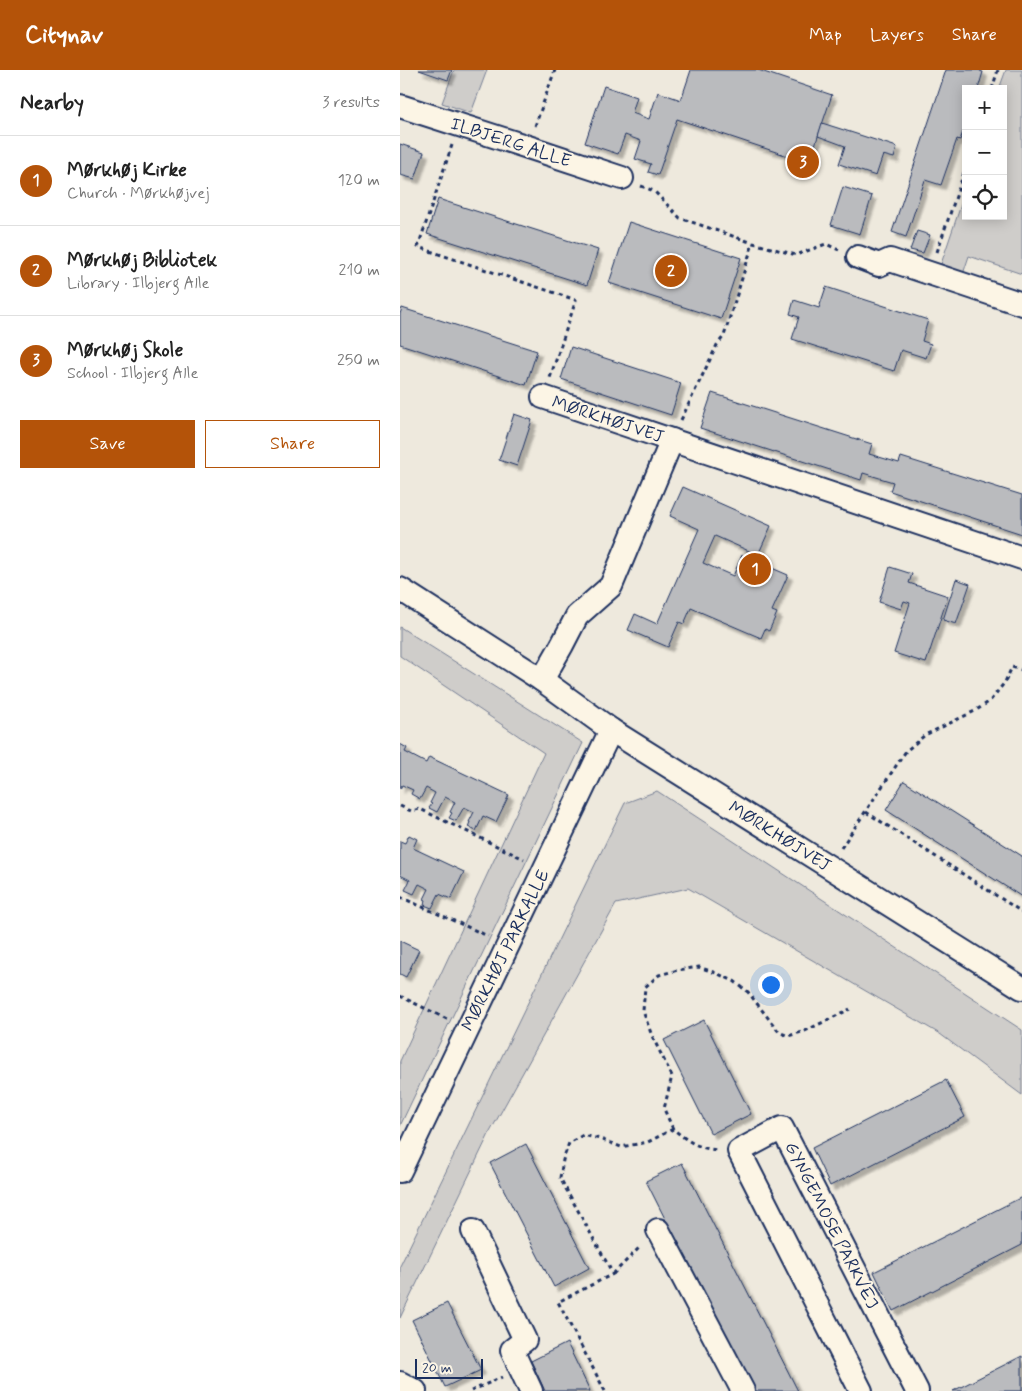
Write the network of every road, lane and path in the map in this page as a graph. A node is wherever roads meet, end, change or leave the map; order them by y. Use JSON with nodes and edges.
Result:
{"nodes":[{"id":1,"x":554,"y":70,"type":"edge"},
{"id":2,"x":998,"y":70,"type":"edge"},
{"id":3,"x":993,"y":85,"type":"edge"},
{"id":4,"x":400,"y":106,"type":"edge"},
{"id":5,"x":459,"y":125,"type":"junction"},
{"id":6,"x":528,"y":147,"type":"junction"},
{"id":7,"x":963,"y":175,"type":"edge"},
{"id":8,"x":622,"y":178,"type":"joint"},
{"id":9,"x":753,"y":243,"type":"junction"},
{"id":10,"x":858,"y":257,"type":"joint"},
{"id":11,"x":930,"y":272,"type":"junction"},
{"id":12,"x":1022,"y":304,"type":"edge"},
{"id":13,"x":543,"y":397,"type":"joint"},
{"id":14,"x":672,"y":440,"type":"junction"},
{"id":15,"x":1022,"y":558,"type":"edge"},
{"id":16,"x":400,"y":590,"type":"edge"},
{"id":17,"x":1022,"y":670,"type":"edge"},
{"id":18,"x":542,"y":680,"type":"junction"},
{"id":19,"x":611,"y":730,"type":"junction"},
{"id":20,"x":400,"y":806,"type":"edge"},
{"id":21,"x":866,"y":812,"type":"junction"},
{"id":22,"x":829,"y":867,"type":"junction"},
{"id":23,"x":545,"y":869,"type":"junction"},
{"id":24,"x":400,"y":897,"type":"edge"},
{"id":25,"x":1022,"y":912,"type":"edge"},
{"id":26,"x":508,"y":945,"type":"junction"},
{"id":27,"x":1022,"y":988,"type":"edge"},
{"id":28,"x":400,"y":996,"type":"edge"},
{"id":29,"x":850,"y":1009,"type":"dead end"},
{"id":30,"x":468,"y":1029,"type":"junction"},
{"id":31,"x":673,"y":1129,"type":"junction"},
{"id":32,"x":739,"y":1151,"type":"junction"},
{"id":33,"x":400,"y":1171,"type":"edge"},
{"id":34,"x":474,"y":1231,"type":"dead end"},
{"id":35,"x":661,"y":1235,"type":"joint"},
{"id":36,"x":613,"y":1274,"type":"junction"},
{"id":37,"x":520,"y":1368,"type":"junction"},
{"id":38,"x":400,"y":1383,"type":"edge"},
{"id":39,"x":415,"y":1391,"type":"edge"},
{"id":40,"x":472,"y":1391,"type":"edge"},
{"id":41,"x":531,"y":1391,"type":"edge"},
{"id":42,"x":605,"y":1391,"type":"edge"},
{"id":43,"x":743,"y":1391,"type":"edge"},
{"id":44,"x":861,"y":1391,"type":"edge"},
{"id":45,"x":917,"y":1391,"type":"edge"}],
"edges":[{"from":1,"to":6,"type":"path"},
{"from":2,"to":3,"type":"path"},
{"from":4,"to":5,"type":"street","name":"ILBJERG ALLE"},
{"from":5,"to":6,"type":"street","name":"ILBJERG ALLE"},
{"from":5,"to":13,"type":"path"},
{"from":6,"to":8,"type":"street","name":"ILBJERG ALLE"},
{"from":7,"to":11,"type":"path"},
{"from":8,"to":9,"type":"path"},
{"from":9,"to":10,"type":"path"},
{"from":9,"to":14,"type":"path"},
{"from":10,"to":11,"type":"street"},
{"from":11,"to":12,"type":"street"},
{"from":13,"to":14,"type":"street","name":"MØRKHØJVEJ"},
{"from":14,"to":15,"type":"street","name":"MØRKHØJVEJ"},
{"from":14,"to":18,"type":"street","name":"MØRKHØJVEJ"},
{"from":16,"to":18,"type":"street","name":"MØRKHØJVEJ"},
{"from":17,"to":21,"type":"path"},
{"from":18,"to":19,"type":"street","name":"MØRKHØJVEJ"},
{"from":19,"to":22,"type":"street","name":"MØRKHØJVEJ"},
{"from":19,"to":23,"type":"street","name":"MØRKHØJ PARKALLE"},
{"from":20,"to":23,"type":"path"},
{"from":21,"to":22,"type":"path"},
{"from":21,"to":25,"type":"path"},
{"from":22,"to":27,"type":"street","name":"MØRKHØJVEJ"},
{"from":23,"to":26,"type":"street","name":"MØRKHØJ PARKALLE"},
{"from":24,"to":26,"type":"path"},
{"from":26,"to":30,"type":"street","name":"MØRKHØJ PARKALLE"},
{"from":28,"to":30,"type":"path"},
{"from":29,"to":31,"type":"path"},
{"from":30,"to":33,"type":"street","name":"MØRKHØJ PARKALLE"},
{"from":31,"to":32,"type":"path"},
{"from":31,"to":36,"type":"path"},
{"from":32,"to":44,"type":"street"},
{"from":32,"to":45,"type":"street","name":"GYNGEMOSE PARKVEJ"},
{"from":34,"to":37,"type":"street"},
{"from":35,"to":36,"type":"path"},
{"from":35,"to":43,"type":"street"},
{"from":36,"to":42,"type":"path"},
{"from":37,"to":40,"type":"path"},
{"from":37,"to":41,"type":"street"},
{"from":38,"to":39,"type":"street"}]}
